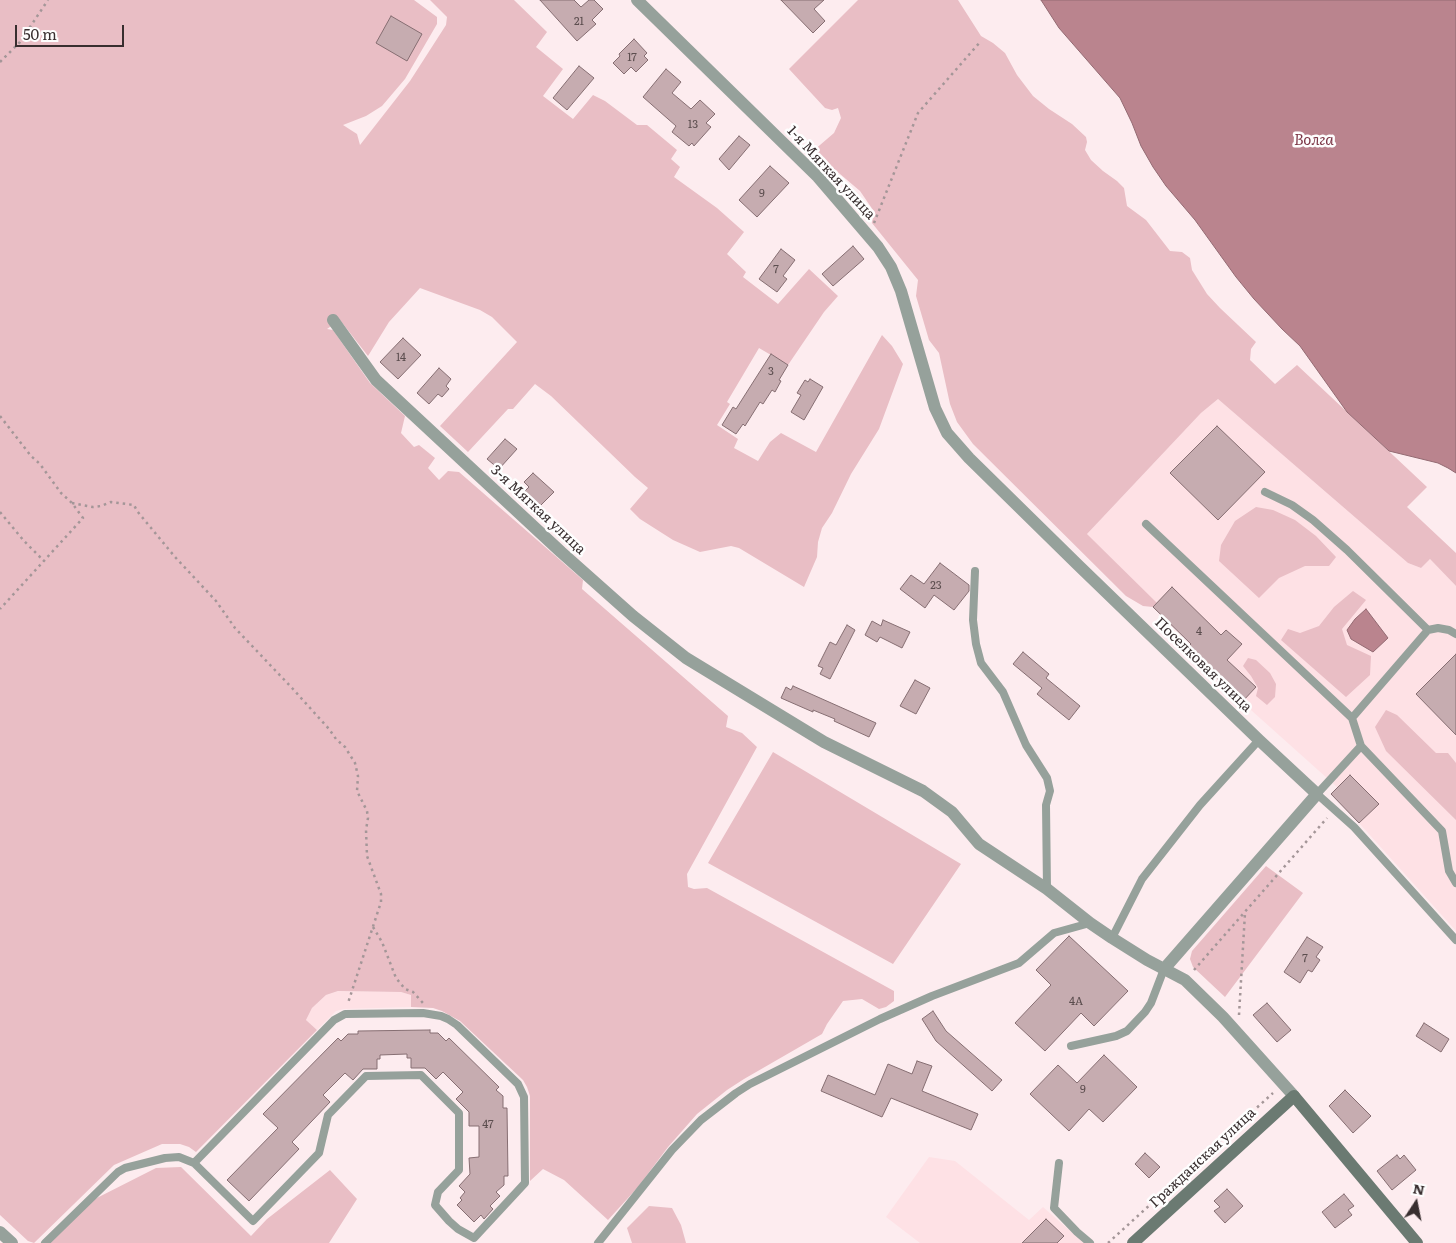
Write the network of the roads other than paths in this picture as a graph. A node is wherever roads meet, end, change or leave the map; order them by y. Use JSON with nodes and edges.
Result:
{"nodes":[{"id":1,"x":637,"y":0,"type":"edge"},
{"id":2,"x":333,"y":320,"type":"dead end"},
{"id":3,"x":935,"y":408,"type":"joint"},
{"id":4,"x":1265,"y":492,"type":"dead end"},
{"id":5,"x":1146,"y":524,"type":"dead end"},
{"id":6,"x":975,"y":571,"type":"dead end"},
{"id":7,"x":1428,"y":630,"type":"junction"},
{"id":8,"x":1456,"y":634,"type":"edge"},
{"id":9,"x":1352,"y":718,"type":"junction"},
{"id":10,"x":1259,"y":740,"type":"junction"},
{"id":11,"x":1362,"y":746,"type":"junction"},
{"id":12,"x":1317,"y":794,"type":"junction"},
{"id":13,"x":1456,"y":883,"type":"edge"},
{"id":14,"x":1047,"y":889,"type":"junction"},
{"id":15,"x":1090,"y":923,"type":"junction"},
{"id":16,"x":1112,"y":938,"type":"junction"},
{"id":17,"x":1456,"y":940,"type":"edge"},
{"id":18,"x":1164,"y":969,"type":"junction"},
{"id":19,"x":1071,"y":1046,"type":"dead end"},
{"id":20,"x":1294,"y":1096,"type":"junction"},
{"id":21,"x":194,"y":1163,"type":"junction"},
{"id":22,"x":1059,"y":1163,"type":"dead end"},
{"id":23,"x":0,"y":1232,"type":"edge"},
{"id":24,"x":12,"y":1243,"type":"edge"},
{"id":25,"x":45,"y":1243,"type":"edge"},
{"id":26,"x":598,"y":1243,"type":"edge"},
{"id":27,"x":1090,"y":1243,"type":"edge"},
{"id":28,"x":1133,"y":1243,"type":"edge"},
{"id":29,"x":1417,"y":1243,"type":"edge"}],
"edges":[{"from":1,"to":3,"type":"street","name":"1-я Мягкая улица"},
{"from":2,"to":14,"type":"street","name":"3-я Мягкая улица"},
{"from":3,"to":10,"type":"street","name":"Поселковая улица"},
{"from":4,"to":7,"type":"lane"},
{"from":5,"to":9,"type":"lane"},
{"from":6,"to":14,"type":"lane"},
{"from":7,"to":8,"type":"lane"},
{"from":7,"to":9,"type":"lane"},
{"from":9,"to":11,"type":"lane"},
{"from":10,"to":12,"type":"street","name":"Поселковая улица"},
{"from":10,"to":16,"type":"lane"},
{"from":11,"to":12,"type":"lane"},
{"from":11,"to":13,"type":"lane"},
{"from":12,"to":17,"type":"lane","name":"Поселковая улица"},
{"from":12,"to":18,"type":"street"},
{"from":14,"to":15,"type":"street"},
{"from":15,"to":16,"type":"street"},
{"from":15,"to":26,"type":"lane"},
{"from":16,"to":18,"type":"street"},
{"from":18,"to":19,"type":"lane"},
{"from":18,"to":20,"type":"street"},
{"from":20,"to":28,"type":"street","name":"Гражданская улица"},
{"from":20,"to":29,"type":"street"},
{"from":21,"to":21,"type":"lane"},
{"from":21,"to":25,"type":"lane"},
{"from":22,"to":27,"type":"lane"},
{"from":23,"to":24,"type":"street"}]}
